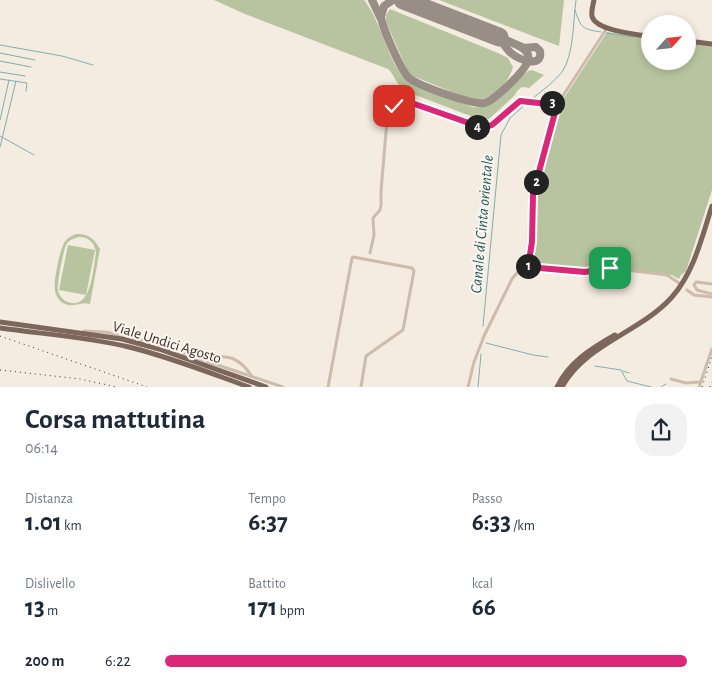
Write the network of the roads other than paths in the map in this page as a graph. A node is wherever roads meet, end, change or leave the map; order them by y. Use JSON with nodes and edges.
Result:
{"nodes":[{"id":1,"x":595,"y":0,"type":"edge"},
{"id":2,"x":607,"y":28,"type":"junction"},
{"id":3,"x":641,"y":35,"type":"edge"},
{"id":4,"x":696,"y":42,"type":"edge"},
{"id":5,"x":712,"y":44,"type":"edge"},
{"id":6,"x":557,"y":105,"type":"junction"},
{"id":7,"x":712,"y":206,"type":"edge"},
{"id":8,"x":370,"y":253,"type":"dead end"},
{"id":9,"x":528,"y":267,"type":"junction"},
{"id":10,"x":678,"y":283,"type":"dead end"},
{"id":11,"x":712,"y":284,"type":"edge"},
{"id":12,"x":687,"y":290,"type":"dead end"},
{"id":13,"x":712,"y":296,"type":"edge"},
{"id":14,"x":0,"y":322,"type":"edge"},
{"id":15,"x":638,"y":324,"type":"junction"},
{"id":16,"x":0,"y":328,"type":"edge"},
{"id":17,"x":712,"y":349,"type":"edge"},
{"id":18,"x":203,"y":363,"type":"junction"},
{"id":19,"x":254,"y":376,"type":"junction"},
{"id":20,"x":671,"y":379,"type":"dead end"},
{"id":21,"x":700,"y":384,"type":"edge"},
{"id":22,"x":249,"y":386,"type":"edge"},
{"id":23,"x":266,"y":386,"type":"edge"},
{"id":24,"x":283,"y":386,"type":"edge"},
{"id":25,"x":328,"y":386,"type":"edge"},
{"id":26,"x":361,"y":386,"type":"edge"},
{"id":27,"x":468,"y":386,"type":"edge"},
{"id":28,"x":557,"y":386,"type":"edge"},
{"id":29,"x":562,"y":386,"type":"edge"}],
"edges":[{"from":1,"to":2,"type":"main road"},
{"from":2,"to":3,"type":"main road"},
{"from":2,"to":6,"type":"street"},
{"from":4,"to":5,"type":"main road"},
{"from":6,"to":8,"type":"street"},
{"from":6,"to":9,"type":"street"},
{"from":7,"to":15,"type":"main road"},
{"from":9,"to":10,"type":"street"},
{"from":9,"to":27,"type":"street"},
{"from":11,"to":13,"type":"street"},
{"from":12,"to":13,"type":"street"},
{"from":14,"to":18,"type":"main road","name":"Viale Undici Agosto"},
{"from":15,"to":28,"type":"main road"},
{"from":15,"to":29,"type":"main road"},
{"from":16,"to":18,"type":"main road","name":"Viale Undici Agosto"},
{"from":17,"to":21,"type":"street"},
{"from":18,"to":19,"type":"street"},
{"from":18,"to":19,"type":"street"},
{"from":18,"to":22,"type":"main road","name":"Viale Undici Agosto"},
{"from":18,"to":23,"type":"main road","name":"Viale Undici Agosto"},
{"from":19,"to":24,"type":"street"},
{"from":20,"to":21,"type":"street"},
{"from":25,"to":26,"type":"street"}]}
